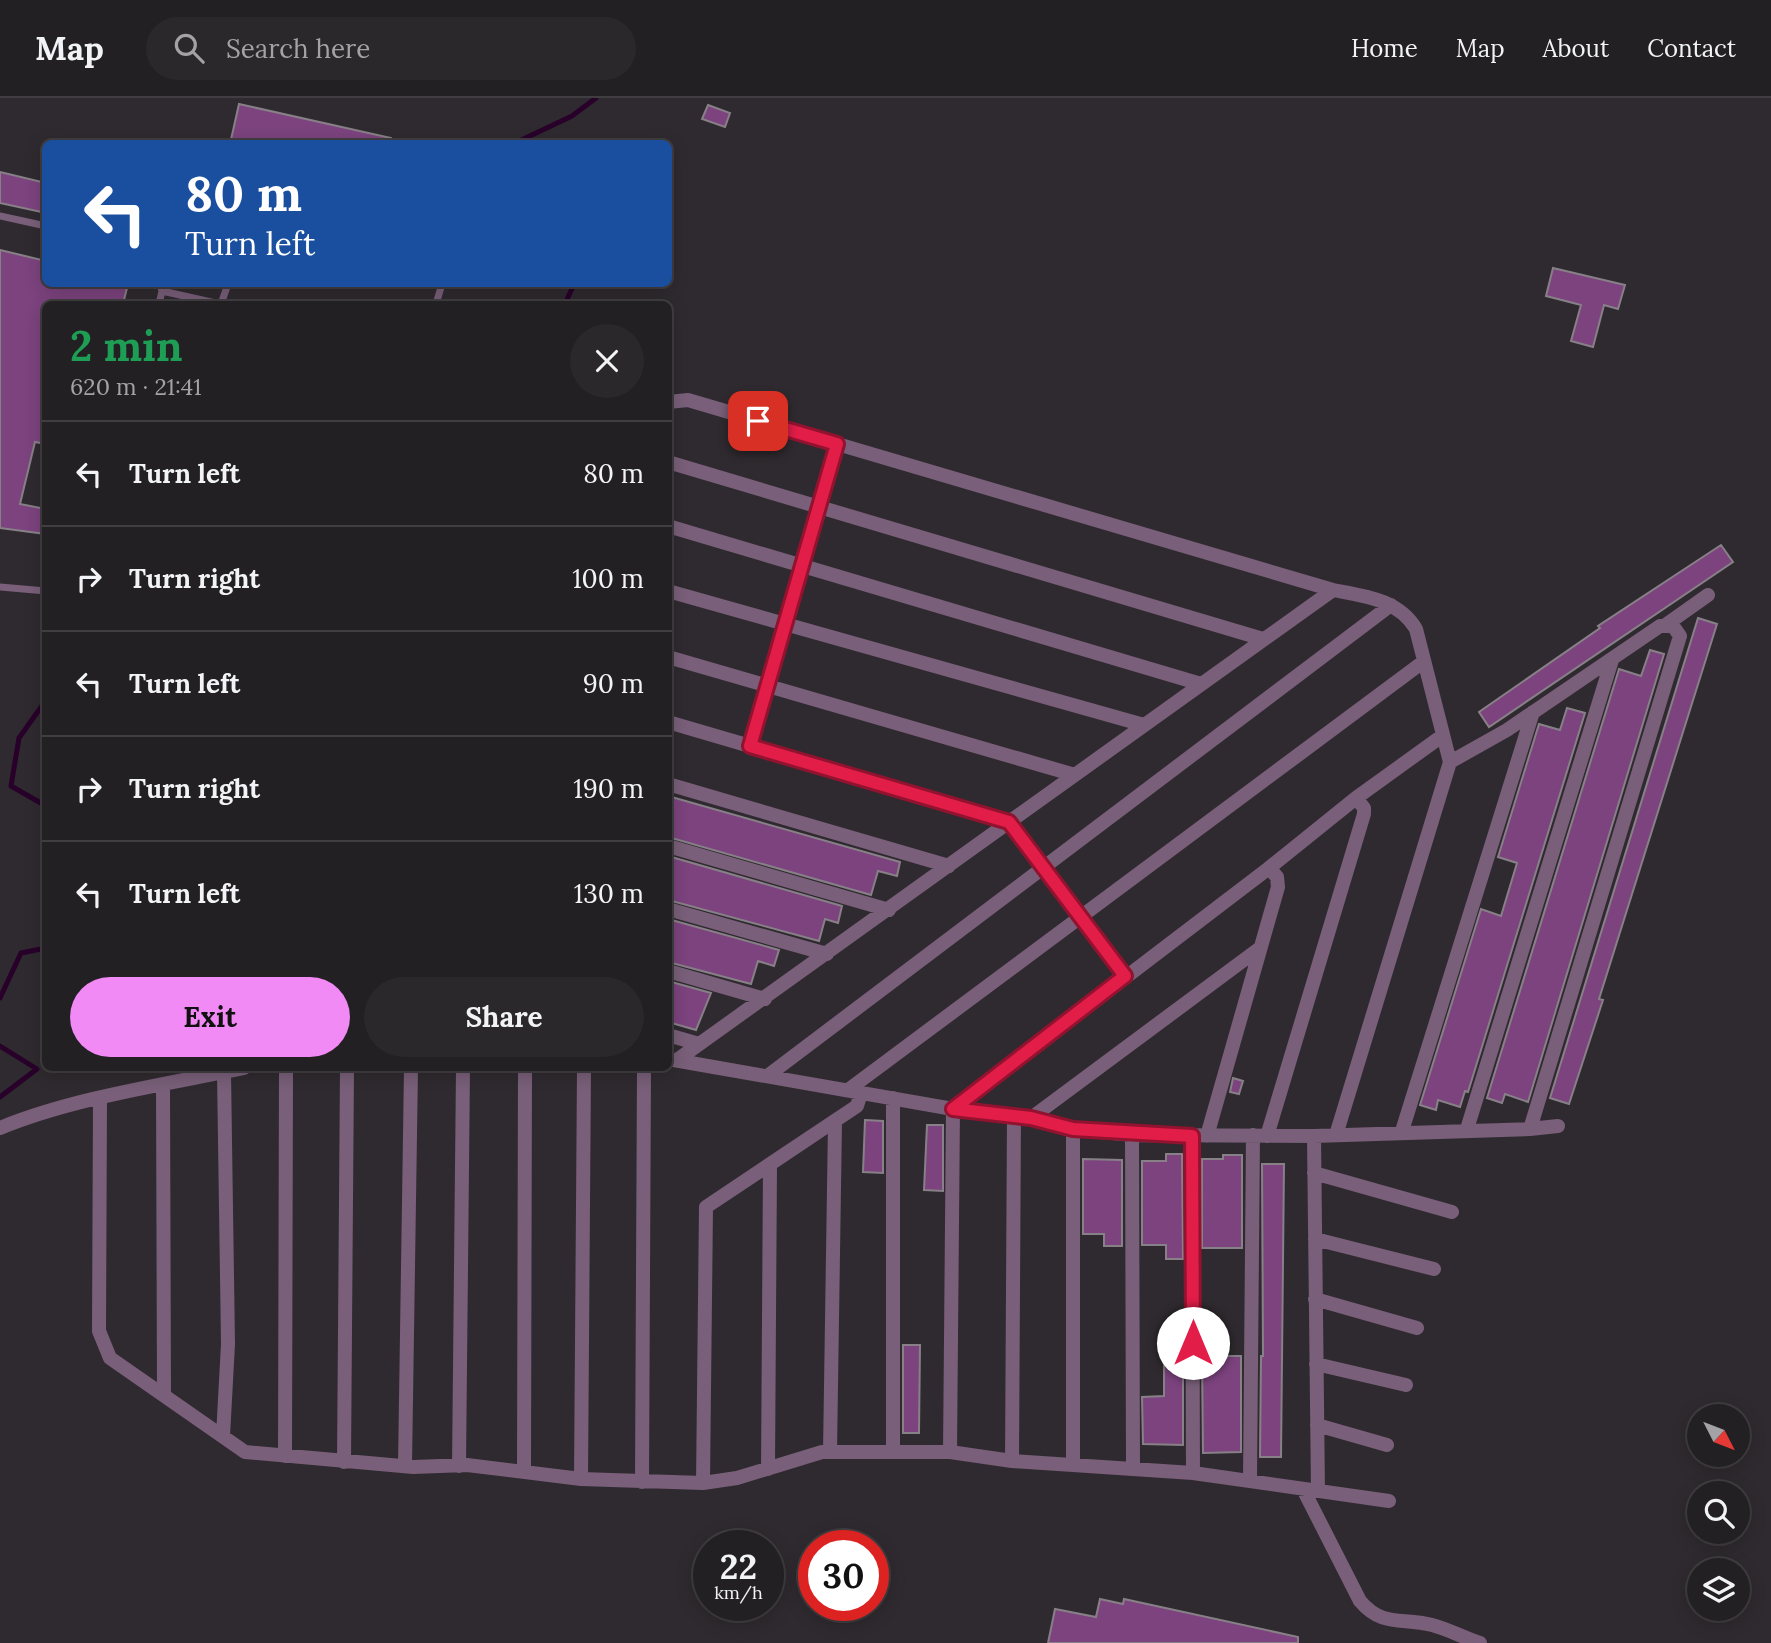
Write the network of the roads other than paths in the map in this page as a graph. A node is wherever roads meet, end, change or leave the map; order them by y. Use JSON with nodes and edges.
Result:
{"nodes":[{"id":1,"x":0,"y":216,"type":"edge"},
{"id":2,"x":42,"y":225,"type":"edge"},
{"id":3,"x":161,"y":287,"type":"edge"},
{"id":4,"x":210,"y":301,"type":"edge"},
{"id":5,"x":672,"y":402,"type":"edge"},
{"id":6,"x":837,"y":444,"type":"junction"},
{"id":7,"x":672,"y":463,"type":"edge"},
{"id":8,"x":819,"y":507,"type":"junction"},
{"id":9,"x":672,"y":527,"type":"edge"},
{"id":10,"x":802,"y":565,"type":"junction"},
{"id":11,"x":0,"y":587,"type":"edge"},
{"id":12,"x":1333,"y":590,"type":"junction"},
{"id":13,"x":42,"y":591,"type":"edge"},
{"id":14,"x":672,"y":592,"type":"edge"},
{"id":15,"x":1708,"y":595,"type":"dead end"},
{"id":16,"x":1391,"y":605,"type":"junction"},
{"id":17,"x":785,"y":624,"type":"junction"},
{"id":18,"x":1667,"y":624,"type":"junction"},
{"id":19,"x":1264,"y":639,"type":"junction"},
{"id":20,"x":672,"y":658,"type":"edge"},
{"id":21,"x":1612,"y":660,"type":"junction"},
{"id":22,"x":1423,"y":662,"type":"junction"},
{"id":23,"x":1201,"y":684,"type":"junction"},
{"id":24,"x":767,"y":685,"type":"junction"},
{"id":25,"x":1533,"y":712,"type":"junction"},
{"id":26,"x":672,"y":723,"type":"edge"},
{"id":27,"x":1144,"y":725,"type":"junction"},
{"id":28,"x":1442,"y":736,"type":"junction"},
{"id":29,"x":750,"y":746,"type":"junction"},
{"id":30,"x":1450,"y":762,"type":"junction"},
{"id":31,"x":1075,"y":775,"type":"junction"},
{"id":32,"x":672,"y":785,"type":"edge"},
{"id":33,"x":1356,"y":798,"type":"junction"},
{"id":34,"x":1009,"y":822,"type":"junction"},
{"id":35,"x":672,"y":846,"type":"edge"},
{"id":36,"x":949,"y":866,"type":"junction"},
{"id":37,"x":1044,"y":868,"type":"junction"},
{"id":38,"x":1269,"y":868,"type":"junction"},
{"id":39,"x":672,"y":910,"type":"edge"},
{"id":40,"x":889,"y":910,"type":"junction"},
{"id":41,"x":1081,"y":917,"type":"junction"},
{"id":42,"x":1260,"y":948,"type":"junction"},
{"id":43,"x":827,"y":954,"type":"junction"},
{"id":44,"x":672,"y":972,"type":"edge"},
{"id":45,"x":1125,"y":976,"type":"junction"},
{"id":46,"x":765,"y":999,"type":"junction"},
{"id":47,"x":672,"y":1036,"type":"edge"},
{"id":48,"x":699,"y":1044,"type":"junction"},
{"id":49,"x":673,"y":1059,"type":"edge"},
{"id":50,"x":229,"y":1071,"type":"edge"},
{"id":51,"x":286,"y":1071,"type":"edge"},
{"id":52,"x":347,"y":1071,"type":"edge"},
{"id":53,"x":411,"y":1071,"type":"edge"},
{"id":54,"x":463,"y":1071,"type":"edge"},
{"id":55,"x":525,"y":1071,"type":"edge"},
{"id":56,"x":584,"y":1071,"type":"edge"},
{"id":57,"x":644,"y":1071,"type":"edge"},
{"id":58,"x":224,"y":1072,"type":"junction"},
{"id":59,"x":770,"y":1074,"type":"junction"},
{"id":60,"x":163,"y":1085,"type":"junction"},
{"id":61,"x":855,"y":1091,"type":"junction"},
{"id":62,"x":893,"y":1098,"type":"junction"},
{"id":63,"x":100,"y":1100,"type":"junction"},
{"id":64,"x":953,"y":1109,"type":"junction"},
{"id":65,"x":1014,"y":1116,"type":"junction"},
{"id":66,"x":1031,"y":1118,"type":"junction"},
{"id":67,"x":835,"y":1122,"type":"junction"},
{"id":68,"x":1558,"y":1126,"type":"dead end"},
{"id":69,"x":0,"y":1128,"type":"edge"},
{"id":70,"x":1073,"y":1129,"type":"junction"},
{"id":71,"x":1466,"y":1129,"type":"junction"},
{"id":72,"x":1530,"y":1129,"type":"junction"},
{"id":73,"x":1402,"y":1131,"type":"junction"},
{"id":74,"x":1132,"y":1135,"type":"junction"},
{"id":75,"x":1336,"y":1135,"type":"junction"},
{"id":76,"x":1200,"y":1136,"type":"junction"},
{"id":77,"x":1260,"y":1136,"type":"junction"},
{"id":78,"x":1314,"y":1136,"type":"junction"},
{"id":79,"x":770,"y":1166,"type":"junction"},
{"id":80,"x":1314,"y":1173,"type":"junction"},
{"id":81,"x":1452,"y":1212,"type":"dead end"},
{"id":82,"x":1315,"y":1239,"type":"junction"},
{"id":83,"x":1434,"y":1269,"type":"dead end"},
{"id":84,"x":1315,"y":1299,"type":"junction"},
{"id":85,"x":1417,"y":1328,"type":"dead end"},
{"id":86,"x":1316,"y":1364,"type":"junction"},
{"id":87,"x":1406,"y":1385,"type":"dead end"},
{"id":88,"x":164,"y":1395,"type":"junction"},
{"id":89,"x":1317,"y":1425,"type":"junction"},
{"id":90,"x":223,"y":1436,"type":"junction"},
{"id":91,"x":1387,"y":1445,"type":"dead end"},
{"id":92,"x":950,"y":1451,"type":"junction"},
{"id":93,"x":830,"y":1452,"type":"junction"},
{"id":94,"x":894,"y":1452,"type":"junction"},
{"id":95,"x":285,"y":1456,"type":"junction"},
{"id":96,"x":1012,"y":1461,"type":"junction"},
{"id":97,"x":344,"y":1462,"type":"junction"},
{"id":98,"x":1073,"y":1465,"type":"junction"},
{"id":99,"x":405,"y":1466,"type":"junction"},
{"id":100,"x":459,"y":1466,"type":"junction"},
{"id":101,"x":1133,"y":1467,"type":"junction"},
{"id":102,"x":768,"y":1469,"type":"junction"},
{"id":103,"x":524,"y":1471,"type":"junction"},
{"id":104,"x":1193,"y":1473,"type":"junction"},
{"id":105,"x":581,"y":1479,"type":"junction"},
{"id":106,"x":1250,"y":1480,"type":"junction"},
{"id":107,"x":642,"y":1482,"type":"junction"},
{"id":108,"x":702,"y":1483,"type":"junction"},
{"id":109,"x":1310,"y":1490,"type":"junction"},
{"id":110,"x":1389,"y":1501,"type":"dead end"},
{"id":111,"x":1480,"y":1643,"type":"edge"}],
"edges":[{"from":1,"to":2,"type":"lane"},
{"from":3,"to":4,"type":"lane"},
{"from":5,"to":6,"type":"street"},
{"from":6,"to":8,"type":"street"},
{"from":6,"to":12,"type":"street"},
{"from":7,"to":8,"type":"street"},
{"from":8,"to":10,"type":"street"},
{"from":8,"to":19,"type":"street"},
{"from":9,"to":10,"type":"street"},
{"from":10,"to":17,"type":"street"},
{"from":10,"to":23,"type":"street"},
{"from":11,"to":13,"type":"lane"},
{"from":12,"to":16,"type":"street"},
{"from":12,"to":19,"type":"street"},
{"from":14,"to":17,"type":"street"},
{"from":15,"to":18,"type":"street"},
{"from":16,"to":22,"type":"street"},
{"from":16,"to":37,"type":"street"},
{"from":17,"to":24,"type":"street"},
{"from":17,"to":27,"type":"street"},
{"from":18,"to":21,"type":"street"},
{"from":18,"to":72,"type":"street"},
{"from":19,"to":23,"type":"street"},
{"from":20,"to":24,"type":"street"},
{"from":21,"to":25,"type":"street"},
{"from":21,"to":71,"type":"street"},
{"from":22,"to":28,"type":"street"},
{"from":22,"to":41,"type":"street"},
{"from":23,"to":27,"type":"street"},
{"from":24,"to":29,"type":"street"},
{"from":24,"to":31,"type":"street"},
{"from":25,"to":30,"type":"street"},
{"from":25,"to":73,"type":"street"},
{"from":26,"to":29,"type":"street"},
{"from":27,"to":31,"type":"street"},
{"from":28,"to":30,"type":"street"},
{"from":28,"to":33,"type":"street"},
{"from":29,"to":34,"type":"street"},
{"from":30,"to":75,"type":"street"},
{"from":31,"to":34,"type":"street"},
{"from":32,"to":36,"type":"street"},
{"from":33,"to":38,"type":"street"},
{"from":33,"to":77,"type":"street"},
{"from":34,"to":36,"type":"street"},
{"from":34,"to":37,"type":"street"},
{"from":35,"to":40,"type":"street"},
{"from":36,"to":40,"type":"street"},
{"from":37,"to":41,"type":"street"},
{"from":37,"to":59,"type":"street"},
{"from":38,"to":42,"type":"street"},
{"from":38,"to":45,"type":"street"},
{"from":39,"to":43,"type":"street"},
{"from":40,"to":43,"type":"street"},
{"from":41,"to":45,"type":"street"},
{"from":41,"to":61,"type":"street"},
{"from":42,"to":66,"type":"street"},
{"from":42,"to":76,"type":"street"},
{"from":43,"to":46,"type":"street"},
{"from":44,"to":46,"type":"street"},
{"from":45,"to":64,"type":"street"},
{"from":46,"to":48,"type":"street"},
{"from":47,"to":48,"type":"street"},
{"from":48,"to":49,"type":"street"},
{"from":49,"to":59,"type":"street"},
{"from":50,"to":58,"type":"street"},
{"from":51,"to":95,"type":"street"},
{"from":52,"to":97,"type":"street"},
{"from":53,"to":99,"type":"street"},
{"from":54,"to":100,"type":"street"},
{"from":55,"to":103,"type":"street"},
{"from":56,"to":105,"type":"street"},
{"from":57,"to":107,"type":"street"},
{"from":58,"to":60,"type":"street"},
{"from":58,"to":90,"type":"street"},
{"from":59,"to":61,"type":"street"},
{"from":60,"to":63,"type":"street"},
{"from":60,"to":88,"type":"street"},
{"from":61,"to":62,"type":"street"},
{"from":61,"to":67,"type":"street"},
{"from":62,"to":64,"type":"street"},
{"from":62,"to":94,"type":"street"},
{"from":63,"to":69,"type":"street"},
{"from":63,"to":88,"type":"street"},
{"from":64,"to":65,"type":"street"},
{"from":64,"to":92,"type":"street"},
{"from":65,"to":66,"type":"street"},
{"from":65,"to":96,"type":"street"},
{"from":66,"to":70,"type":"street"},
{"from":67,"to":79,"type":"street"},
{"from":67,"to":93,"type":"street"},
{"from":68,"to":72,"type":"street"},
{"from":70,"to":74,"type":"street"},
{"from":70,"to":98,"type":"street"},
{"from":71,"to":72,"type":"street"},
{"from":71,"to":73,"type":"street"},
{"from":73,"to":75,"type":"street"},
{"from":74,"to":76,"type":"street"},
{"from":74,"to":101,"type":"street"},
{"from":75,"to":78,"type":"street"},
{"from":76,"to":77,"type":"street"},
{"from":76,"to":104,"type":"street"},
{"from":77,"to":78,"type":"street"},
{"from":77,"to":106,"type":"street"},
{"from":78,"to":80,"type":"street"},
{"from":79,"to":102,"type":"street"},
{"from":79,"to":108,"type":"street"},
{"from":80,"to":81,"type":"street"},
{"from":80,"to":82,"type":"street"},
{"from":82,"to":83,"type":"street"},
{"from":82,"to":84,"type":"street"},
{"from":84,"to":85,"type":"street"},
{"from":84,"to":86,"type":"street"},
{"from":86,"to":87,"type":"street"},
{"from":86,"to":89,"type":"street"},
{"from":88,"to":90,"type":"street"},
{"from":89,"to":91,"type":"street"},
{"from":89,"to":109,"type":"street"},
{"from":90,"to":95,"type":"street"},
{"from":92,"to":94,"type":"street"},
{"from":92,"to":96,"type":"street"},
{"from":93,"to":94,"type":"street"},
{"from":93,"to":102,"type":"street"},
{"from":95,"to":97,"type":"street"},
{"from":96,"to":98,"type":"street"},
{"from":97,"to":99,"type":"street"},
{"from":98,"to":101,"type":"street"},
{"from":99,"to":100,"type":"street"},
{"from":100,"to":103,"type":"street"},
{"from":101,"to":104,"type":"street"},
{"from":102,"to":108,"type":"street"},
{"from":103,"to":105,"type":"street"},
{"from":104,"to":106,"type":"street"},
{"from":105,"to":107,"type":"street"},
{"from":106,"to":109,"type":"street"},
{"from":107,"to":108,"type":"street"},
{"from":109,"to":110,"type":"street"},
{"from":109,"to":111,"type":"street"}]}
